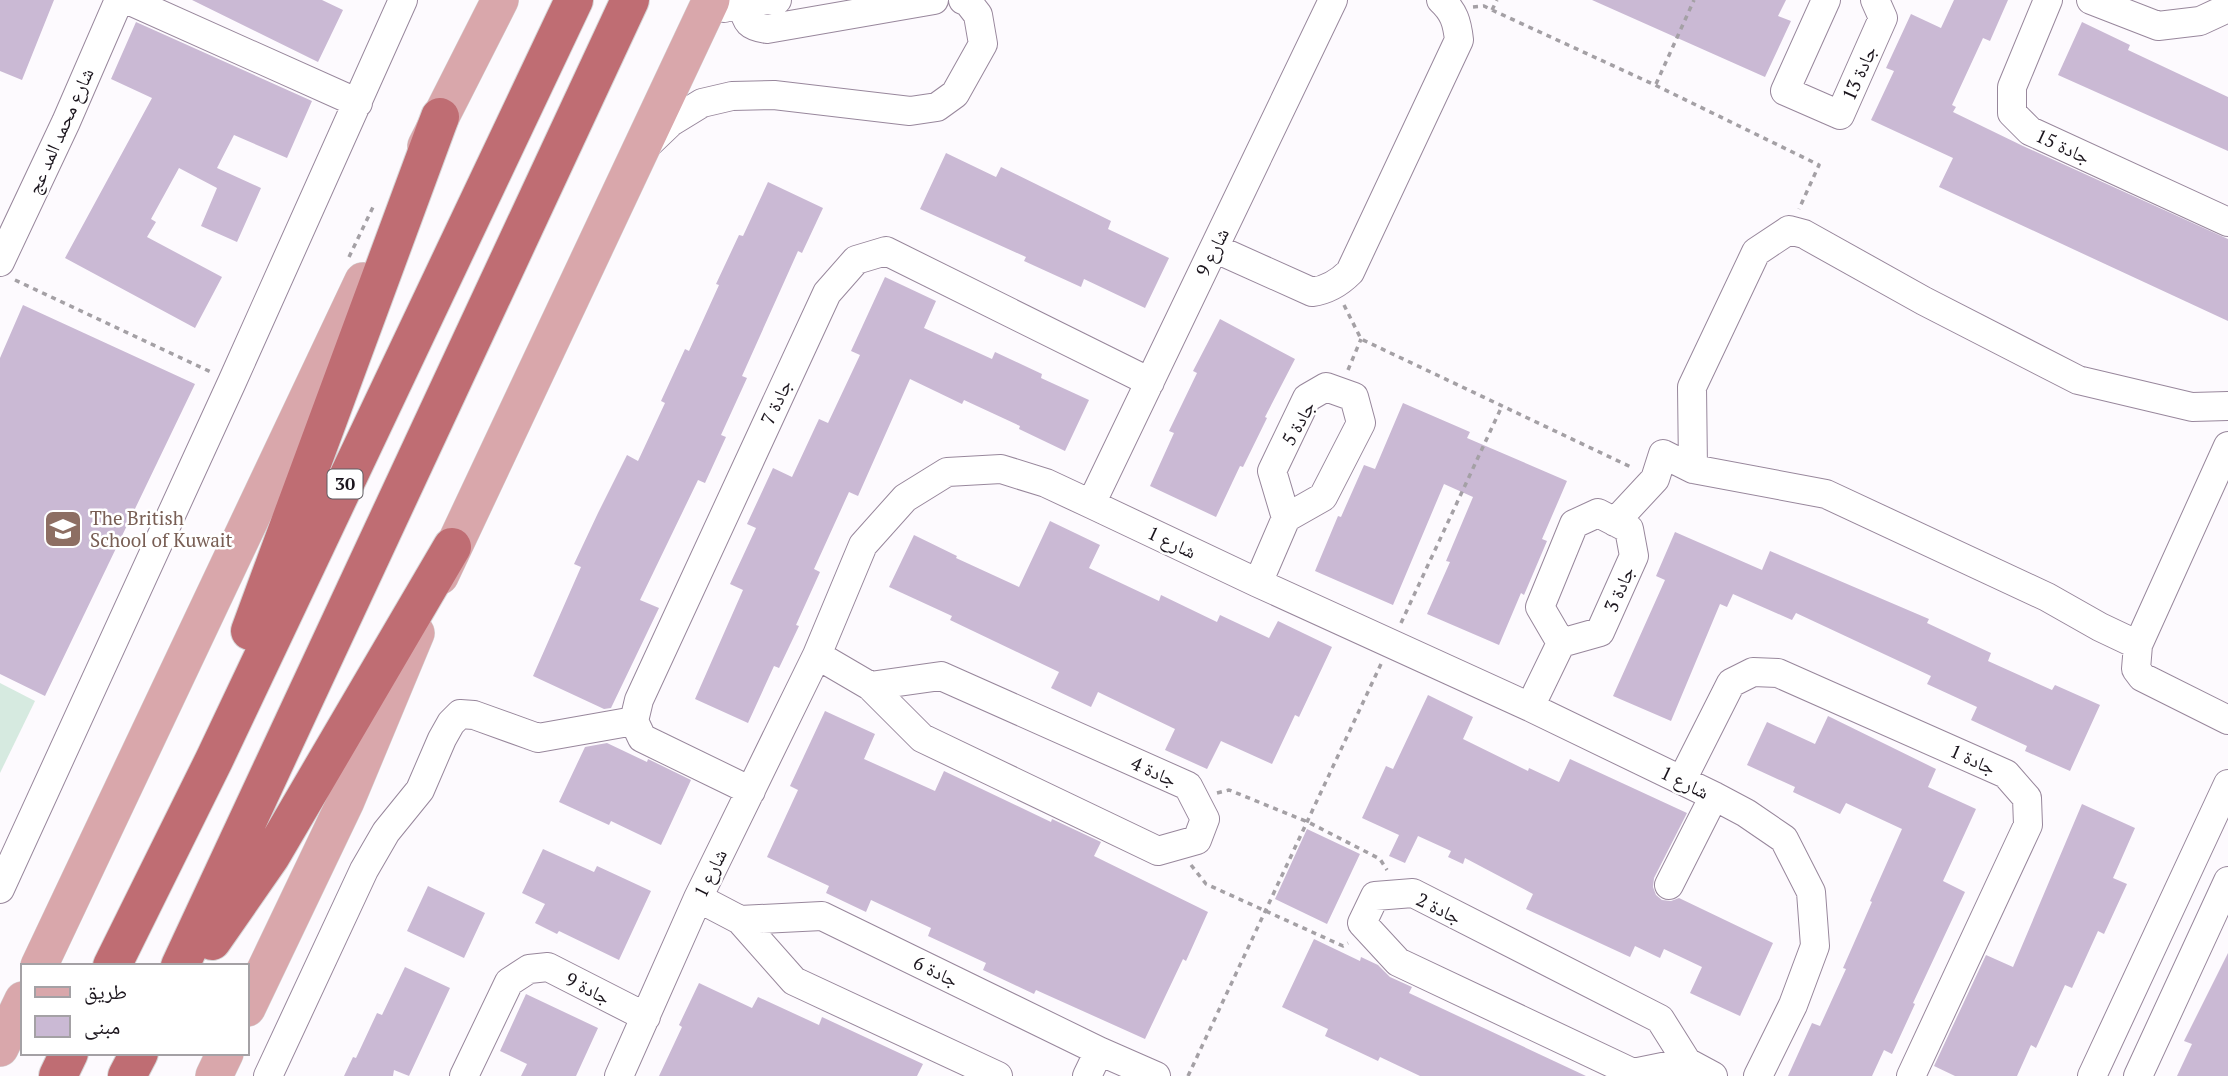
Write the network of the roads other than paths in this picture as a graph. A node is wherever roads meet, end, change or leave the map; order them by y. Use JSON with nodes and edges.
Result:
{"nodes":[{"id":1,"x":119,"y":0,"type":"edge"},
{"id":2,"x":128,"y":0,"type":"edge"},
{"id":3,"x":403,"y":0,"type":"edge"},
{"id":4,"x":499,"y":0,"type":"edge"},
{"id":5,"x":574,"y":0,"type":"edge"},
{"id":6,"x":630,"y":0,"type":"edge"},
{"id":7,"x":777,"y":0,"type":"edge"},
{"id":8,"x":934,"y":0,"type":"edge"},
{"id":9,"x":962,"y":0,"type":"edge"},
{"id":10,"x":1334,"y":0,"type":"edge"},
{"id":11,"x":1826,"y":0,"type":"edge"},
{"id":12,"x":1875,"y":0,"type":"edge"},
{"id":13,"x":2048,"y":0,"type":"edge"},
{"id":14,"x":2091,"y":0,"type":"edge"},
{"id":15,"x":726,"y":3,"type":"edge"},
{"id":16,"x":1446,"y":4,"type":"edge"},
{"id":17,"x":2228,"y":8,"type":"edge"},
{"id":18,"x":358,"y":103,"type":"junction"},
{"id":19,"x":440,"y":117,"type":"junction"},
{"id":20,"x":644,"y":143,"type":"junction"},
{"id":21,"x":2228,"y":222,"type":"edge"},
{"id":22,"x":1214,"y":248,"type":"junction"},
{"id":23,"x":6,"y":253,"type":"edge"},
{"id":24,"x":1150,"y":382,"type":"junction"},
{"id":25,"x":2228,"y":405,"type":"edge"},
{"id":26,"x":2228,"y":446,"type":"edge"},
{"id":27,"x":1693,"y":469,"type":"junction"},
{"id":28,"x":1091,"y":504,"type":"junction"},
{"id":29,"x":1286,"y":518,"type":"junction"},
{"id":30,"x":1615,"y":522,"type":"junction"},
{"id":31,"x":452,"y":547,"type":"junction"},
{"id":32,"x":1258,"y":583,"type":"junction"},
{"id":33,"x":1561,"y":643,"type":"junction"},
{"id":34,"x":2138,"y":645,"type":"junction"},
{"id":35,"x":817,"y":655,"type":"junction"},
{"id":36,"x":870,"y":686,"type":"junction"},
{"id":37,"x":1530,"y":707,"type":"junction"},
{"id":38,"x":2228,"y":720,"type":"edge"},
{"id":39,"x":634,"y":721,"type":"junction"},
{"id":40,"x":214,"y":760,"type":"junction"},
{"id":41,"x":1682,"y":780,"type":"junction"},
{"id":42,"x":2228,"y":784,"type":"edge"},
{"id":43,"x":751,"y":792,"type":"junction"},
{"id":44,"x":1714,"y":796,"type":"junction"},
{"id":45,"x":2228,"y":881,"type":"edge"},
{"id":46,"x":1668,"y":885,"type":"dead end"},
{"id":47,"x":0,"y":889,"type":"edge"},
{"id":48,"x":698,"y":898,"type":"junction"},
{"id":49,"x":740,"y":920,"type":"junction"},
{"id":50,"x":40,"y":964,"type":"edge"},
{"id":51,"x":113,"y":964,"type":"edge"},
{"id":52,"x":181,"y":964,"type":"edge"},
{"id":53,"x":196,"y":964,"type":"edge"},
{"id":54,"x":21,"y":1004,"type":"edge"},
{"id":55,"x":248,"y":1007,"type":"edge"},
{"id":56,"x":646,"y":1017,"type":"junction"},
{"id":57,"x":2106,"y":1046,"type":"junction"},
{"id":58,"x":0,"y":1048,"type":"edge"},
{"id":59,"x":1099,"y":1051,"type":"junction"},
{"id":60,"x":68,"y":1055,"type":"edge"},
{"id":61,"x":138,"y":1055,"type":"edge"},
{"id":62,"x":224,"y":1055,"type":"edge"},
{"id":63,"x":1687,"y":1062,"type":"junction"},
{"id":64,"x":2141,"y":1068,"type":"edge"},
{"id":65,"x":58,"y":1076,"type":"edge"},
{"id":66,"x":127,"y":1076,"type":"edge"},
{"id":67,"x":214,"y":1076,"type":"edge"},
{"id":68,"x":268,"y":1076,"type":"edge"},
{"id":69,"x":464,"y":1076,"type":"edge"},
{"id":70,"x":619,"y":1076,"type":"edge"},
{"id":71,"x":998,"y":1076,"type":"edge"},
{"id":72,"x":1087,"y":1076,"type":"edge"},
{"id":73,"x":1156,"y":1076,"type":"edge"},
{"id":74,"x":1713,"y":1076,"type":"edge"},
{"id":75,"x":1758,"y":1076,"type":"edge"},
{"id":76,"x":1911,"y":1076,"type":"edge"},
{"id":77,"x":2092,"y":1076,"type":"edge"}],
"edges":[{"from":1,"to":23,"type":"street","name":"شارع محمد المد عج"},
{"from":2,"to":18,"type":"street"},
{"from":3,"to":18,"type":"street"},
{"from":4,"to":19,"type":"main road"},
{"from":5,"to":40,"type":"highway","number":"30"},
{"from":6,"to":52,"type":"highway"},
{"from":7,"to":15,"type":"street"},
{"from":8,"to":15,"type":"street"},
{"from":9,"to":20,"type":"street"},
{"from":10,"to":22,"type":"street","name":"شارع 9"},
{"from":11,"to":12,"type":"street","name":"جادة 13"},
{"from":13,"to":21,"type":"street","name":"جادة 15"},
{"from":14,"to":17,"type":"street"},
{"from":15,"to":20,"type":"main road"},
{"from":16,"to":22,"type":"street"},
{"from":18,"to":47,"type":"street"},
{"from":19,"to":40,"type":"highway"},
{"from":19,"to":50,"type":"main road"},
{"from":20,"to":31,"type":"main road"},
{"from":22,"to":24,"type":"street","name":"شارع 9"},
{"from":24,"to":28,"type":"street","name":"شارع 9"},
{"from":24,"to":39,"type":"street","name":"جادة 7"},
{"from":25,"to":27,"type":"street"},
{"from":26,"to":34,"type":"street"},
{"from":27,"to":30,"type":"street"},
{"from":27,"to":34,"type":"street"},
{"from":28,"to":32,"type":"street","name":"شارع 1"},
{"from":28,"to":35,"type":"street","name":"شارع 1"},
{"from":29,"to":29,"type":"street","name":"جادة 5"},
{"from":29,"to":32,"type":"street"},
{"from":30,"to":33,"type":"street","name":"جادة 3"},
{"from":30,"to":33,"type":"street"},
{"from":31,"to":53,"type":"highway"},
{"from":31,"to":55,"type":"main road"},
{"from":32,"to":37,"type":"street","name":"شارع 1"},
{"from":33,"to":37,"type":"street"},
{"from":34,"to":38,"type":"street"},
{"from":35,"to":36,"type":"street"},
{"from":35,"to":43,"type":"street","name":"شارع 1"},
{"from":36,"to":36,"type":"street","name":"جادة 4"},
{"from":37,"to":41,"type":"street","name":"شارع 1"},
{"from":39,"to":43,"type":"street"},
{"from":39,"to":68,"type":"street"},
{"from":40,"to":51,"type":"highway","number":"30"},
{"from":41,"to":44,"type":"street","name":"شارع 1"},
{"from":41,"to":76,"type":"street","name":"جادة 1"},
{"from":42,"to":57,"type":"street"},
{"from":43,"to":48,"type":"street","name":"شارع 1"},
{"from":44,"to":46,"type":"street"},
{"from":44,"to":75,"type":"street","name":"شارع 1"},
{"from":45,"to":64,"type":"street"},
{"from":48,"to":49,"type":"street"},
{"from":48,"to":56,"type":"street","name":"شارع 1"},
{"from":49,"to":59,"type":"street","name":"جادة 6"},
{"from":49,"to":71,"type":"street"},
{"from":54,"to":58,"type":"main road"},
{"from":56,"to":69,"type":"street","name":"جادة 9"},
{"from":56,"to":70,"type":"street","name":"شارع 1"},
{"from":57,"to":64,"type":"street"},
{"from":57,"to":77,"type":"street"},
{"from":59,"to":72,"type":"street"},
{"from":59,"to":73,"type":"street","name":"جادة 6"},
{"from":60,"to":65,"type":"highway"},
{"from":61,"to":66,"type":"highway"},
{"from":62,"to":67,"type":"main road"},
{"from":63,"to":63,"type":"street","name":"جادة 2"},
{"from":63,"to":74,"type":"street","name":"جادة 2"}]}
